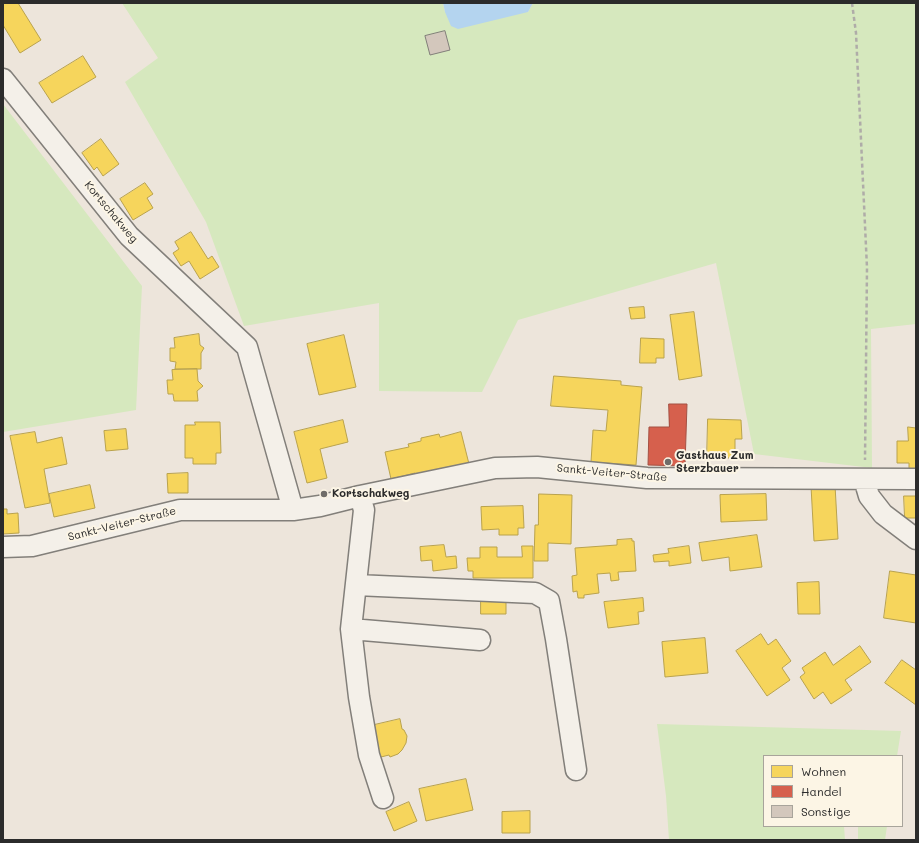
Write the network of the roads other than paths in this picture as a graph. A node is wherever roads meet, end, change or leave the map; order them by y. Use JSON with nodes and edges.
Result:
{"nodes":[{"id":1,"x":3,"y":79,"type":"edge"},
{"id":2,"x":864,"y":479,"type":"junction"},
{"id":3,"x":916,"y":479,"type":"edge"},
{"id":4,"x":360,"y":496,"type":"junction"},
{"id":5,"x":293,"y":510,"type":"junction"},
{"id":6,"x":916,"y":538,"type":"edge"},
{"id":7,"x":3,"y":547,"type":"edge"},
{"id":8,"x":356,"y":585,"type":"junction"},
{"id":9,"x":351,"y":629,"type":"junction"},
{"id":10,"x":480,"y":640,"type":"dead end"},
{"id":11,"x":576,"y":770,"type":"dead end"},
{"id":12,"x":383,"y":798,"type":"dead end"}],
"edges":[{"from":1,"to":5,"type":"street","name":"Kortschakweg"},
{"from":2,"to":3,"type":"street","name":"Sankt-Veiter-Straße"},
{"from":2,"to":4,"type":"street","name":"Sankt-Veiter-Straße"},
{"from":2,"to":6,"type":"street"},
{"from":4,"to":5,"type":"street","name":"Sankt-Veiter-Straße"},
{"from":4,"to":8,"type":"street"},
{"from":5,"to":7,"type":"street","name":"Sankt-Veiter-Straße"},
{"from":8,"to":9,"type":"street"},
{"from":8,"to":11,"type":"street"},
{"from":9,"to":10,"type":"street"},
{"from":9,"to":12,"type":"street"}]}
